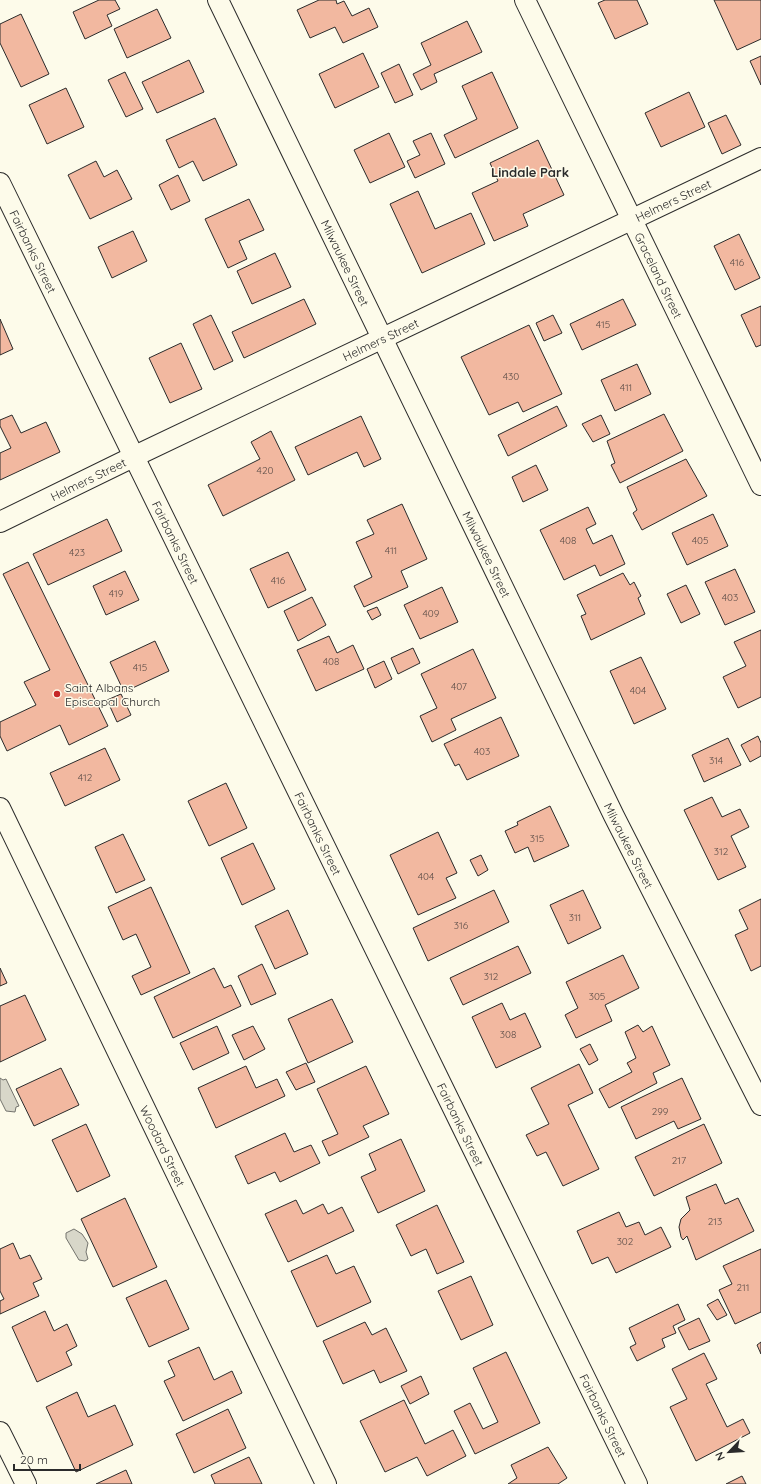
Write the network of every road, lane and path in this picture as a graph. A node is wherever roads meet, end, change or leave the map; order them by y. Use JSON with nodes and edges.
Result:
{"nodes":[{"id":1,"x":218,"y":0,"type":"edge"},
{"id":2,"x":525,"y":0,"type":"edge"},
{"id":3,"x":761,"y":158,"type":"edge"},
{"id":4,"x":0,"y":183,"type":"edge"},
{"id":5,"x":632,"y":218,"type":"junction"},
{"id":6,"x":383,"y":338,"type":"junction"},
{"id":7,"x":133,"y":457,"type":"junction"},
{"id":8,"x":761,"y":485,"type":"edge"},
{"id":9,"x":0,"y":522,"type":"edge"},
{"id":10,"x":0,"y":808,"type":"edge"},
{"id":11,"x":761,"y":1105,"type":"edge"},
{"id":12,"x":0,"y":1432,"type":"edge"},
{"id":13,"x":26,"y":1484,"type":"edge"},
{"id":14,"x":326,"y":1484,"type":"edge"},
{"id":15,"x":637,"y":1484,"type":"edge"}],
"edges":[{"from":1,"to":6,"type":"street","name":"Milwaukee Street"},
{"from":2,"to":5,"type":"street","name":"Graceland Street"},
{"from":3,"to":5,"type":"street","name":"Helmers Street"},
{"from":4,"to":7,"type":"street","name":"Fairbanks Street"},
{"from":5,"to":6,"type":"street","name":"Helmers Street"},
{"from":5,"to":8,"type":"street","name":"Graceland Street"},
{"from":6,"to":7,"type":"street","name":"Helmers Street"},
{"from":6,"to":11,"type":"street","name":"Milwaukee Street"},
{"from":7,"to":9,"type":"street","name":"Helmers Street"},
{"from":7,"to":15,"type":"street","name":"Fairbanks Street"},
{"from":10,"to":14,"type":"street","name":"Woodard Street"},
{"from":12,"to":13,"type":"street"}]}
